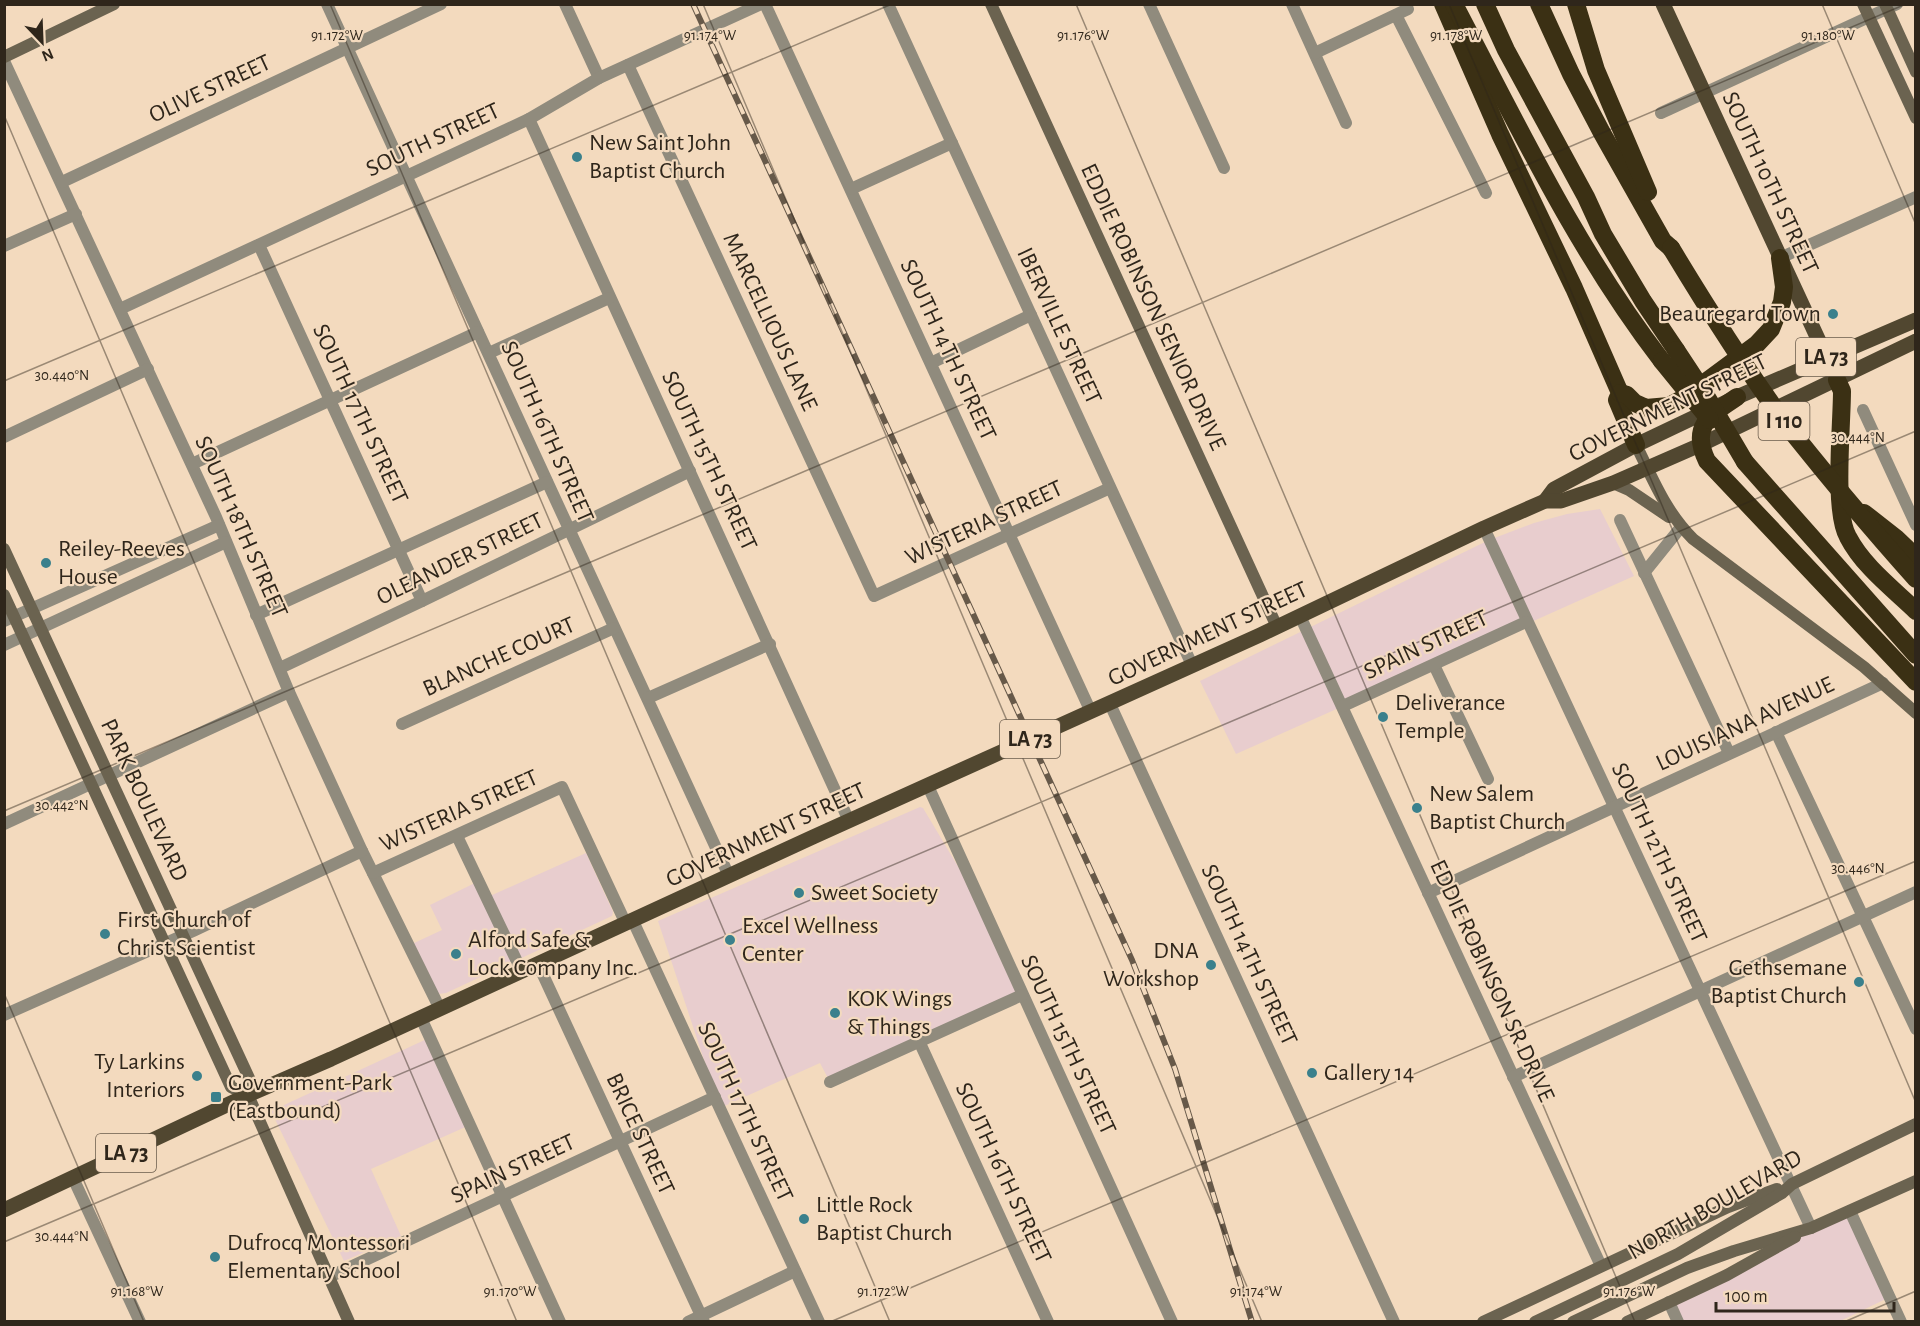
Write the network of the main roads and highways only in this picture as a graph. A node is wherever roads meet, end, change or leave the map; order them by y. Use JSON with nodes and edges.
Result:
{"nodes":[{"id":1,"x":1485,"y":4,"type":"edge"},
{"id":2,"x":1539,"y":4,"type":"edge"},
{"id":3,"x":1576,"y":4,"type":"edge"},
{"id":4,"x":1663,"y":4,"type":"edge"},
{"id":5,"x":1450,"y":8,"type":"edge"},
{"id":6,"x":1668,"y":242,"type":"junction"},
{"id":7,"x":1780,"y":258,"type":"junction"},
{"id":8,"x":1916,"y":320,"type":"edge"},
{"id":9,"x":1916,"y":341,"type":"edge"},
{"id":10,"x":1669,"y":355,"type":"junction"},
{"id":11,"x":1827,"y":357,"type":"junction"},
{"id":12,"x":1837,"y":380,"type":"junction"},
{"id":13,"x":1620,"y":393,"type":"junction"},
{"id":14,"x":1737,"y":397,"type":"junction"},
{"id":15,"x":1636,"y":445,"type":"junction"},
{"id":16,"x":1701,"y":445,"type":"junction"},
{"id":17,"x":1847,"y":500,"type":"junction"},
{"id":18,"x":1545,"y":501,"type":"junction"},
{"id":19,"x":1916,"y":557,"type":"edge"},
{"id":20,"x":1916,"y":579,"type":"edge"},
{"id":21,"x":1916,"y":611,"type":"edge"},
{"id":22,"x":1916,"y":655,"type":"edge"},
{"id":23,"x":1916,"y":682,"type":"edge"},
{"id":24,"x":4,"y":1210,"type":"edge"}],
"edges":[{"from":1,"to":10,"type":"highway"},
{"from":2,"to":6,"type":"highway","number":"I 110"},
{"from":3,"to":6,"type":"highway"},
{"from":4,"to":7,"type":"main road","name":"SOUTH 10TH STREET"},
{"from":5,"to":10,"type":"highway","number":"I 110"},
{"from":5,"to":13,"type":"highway"},
{"from":6,"to":17,"type":"highway","number":"I 110","bridge":true},
{"from":7,"to":11,"type":"main road","name":"SOUTH 10TH STREET"},
{"from":7,"to":13,"type":"highway"},
{"from":8,"to":11,"type":"main road","name":"GOVERNMENT STREET","number":"LA 73"},
{"from":9,"to":12,"type":"main road","name":"GOVERNMENT STREET","number":"LA 73"},
{"from":10,"to":22,"type":"highway","number":"I 110","bridge":true},
{"from":11,"to":12,"type":"main road","name":"SOUTH 10TH STREET"},
{"from":11,"to":14,"type":"main road","name":"GOVERNMENT STREET","number":"LA 73"},
{"from":12,"to":16,"type":"main road","name":"GOVERNMENT STREET","number":"LA 73"},
{"from":12,"to":21,"type":"highway"},
{"from":13,"to":15,"type":"highway"},
{"from":14,"to":15,"type":"main road","name":"GOVERNMENT STREET","number":"LA 73"},
{"from":14,"to":16,"type":"highway"},
{"from":15,"to":18,"type":"main road","name":"GOVERNMENT STREET","number":"LA 73"},
{"from":16,"to":18,"type":"main road","name":"GOVERNMENT STREET","number":"LA 73"},
{"from":16,"to":23,"type":"highway"},
{"from":17,"to":19,"type":"highway","bridge":true},
{"from":17,"to":20,"type":"highway","number":"I 110","bridge":true},
{"from":18,"to":24,"type":"main road","name":"GOVERNMENT STREET","number":"LA 73"}]}
